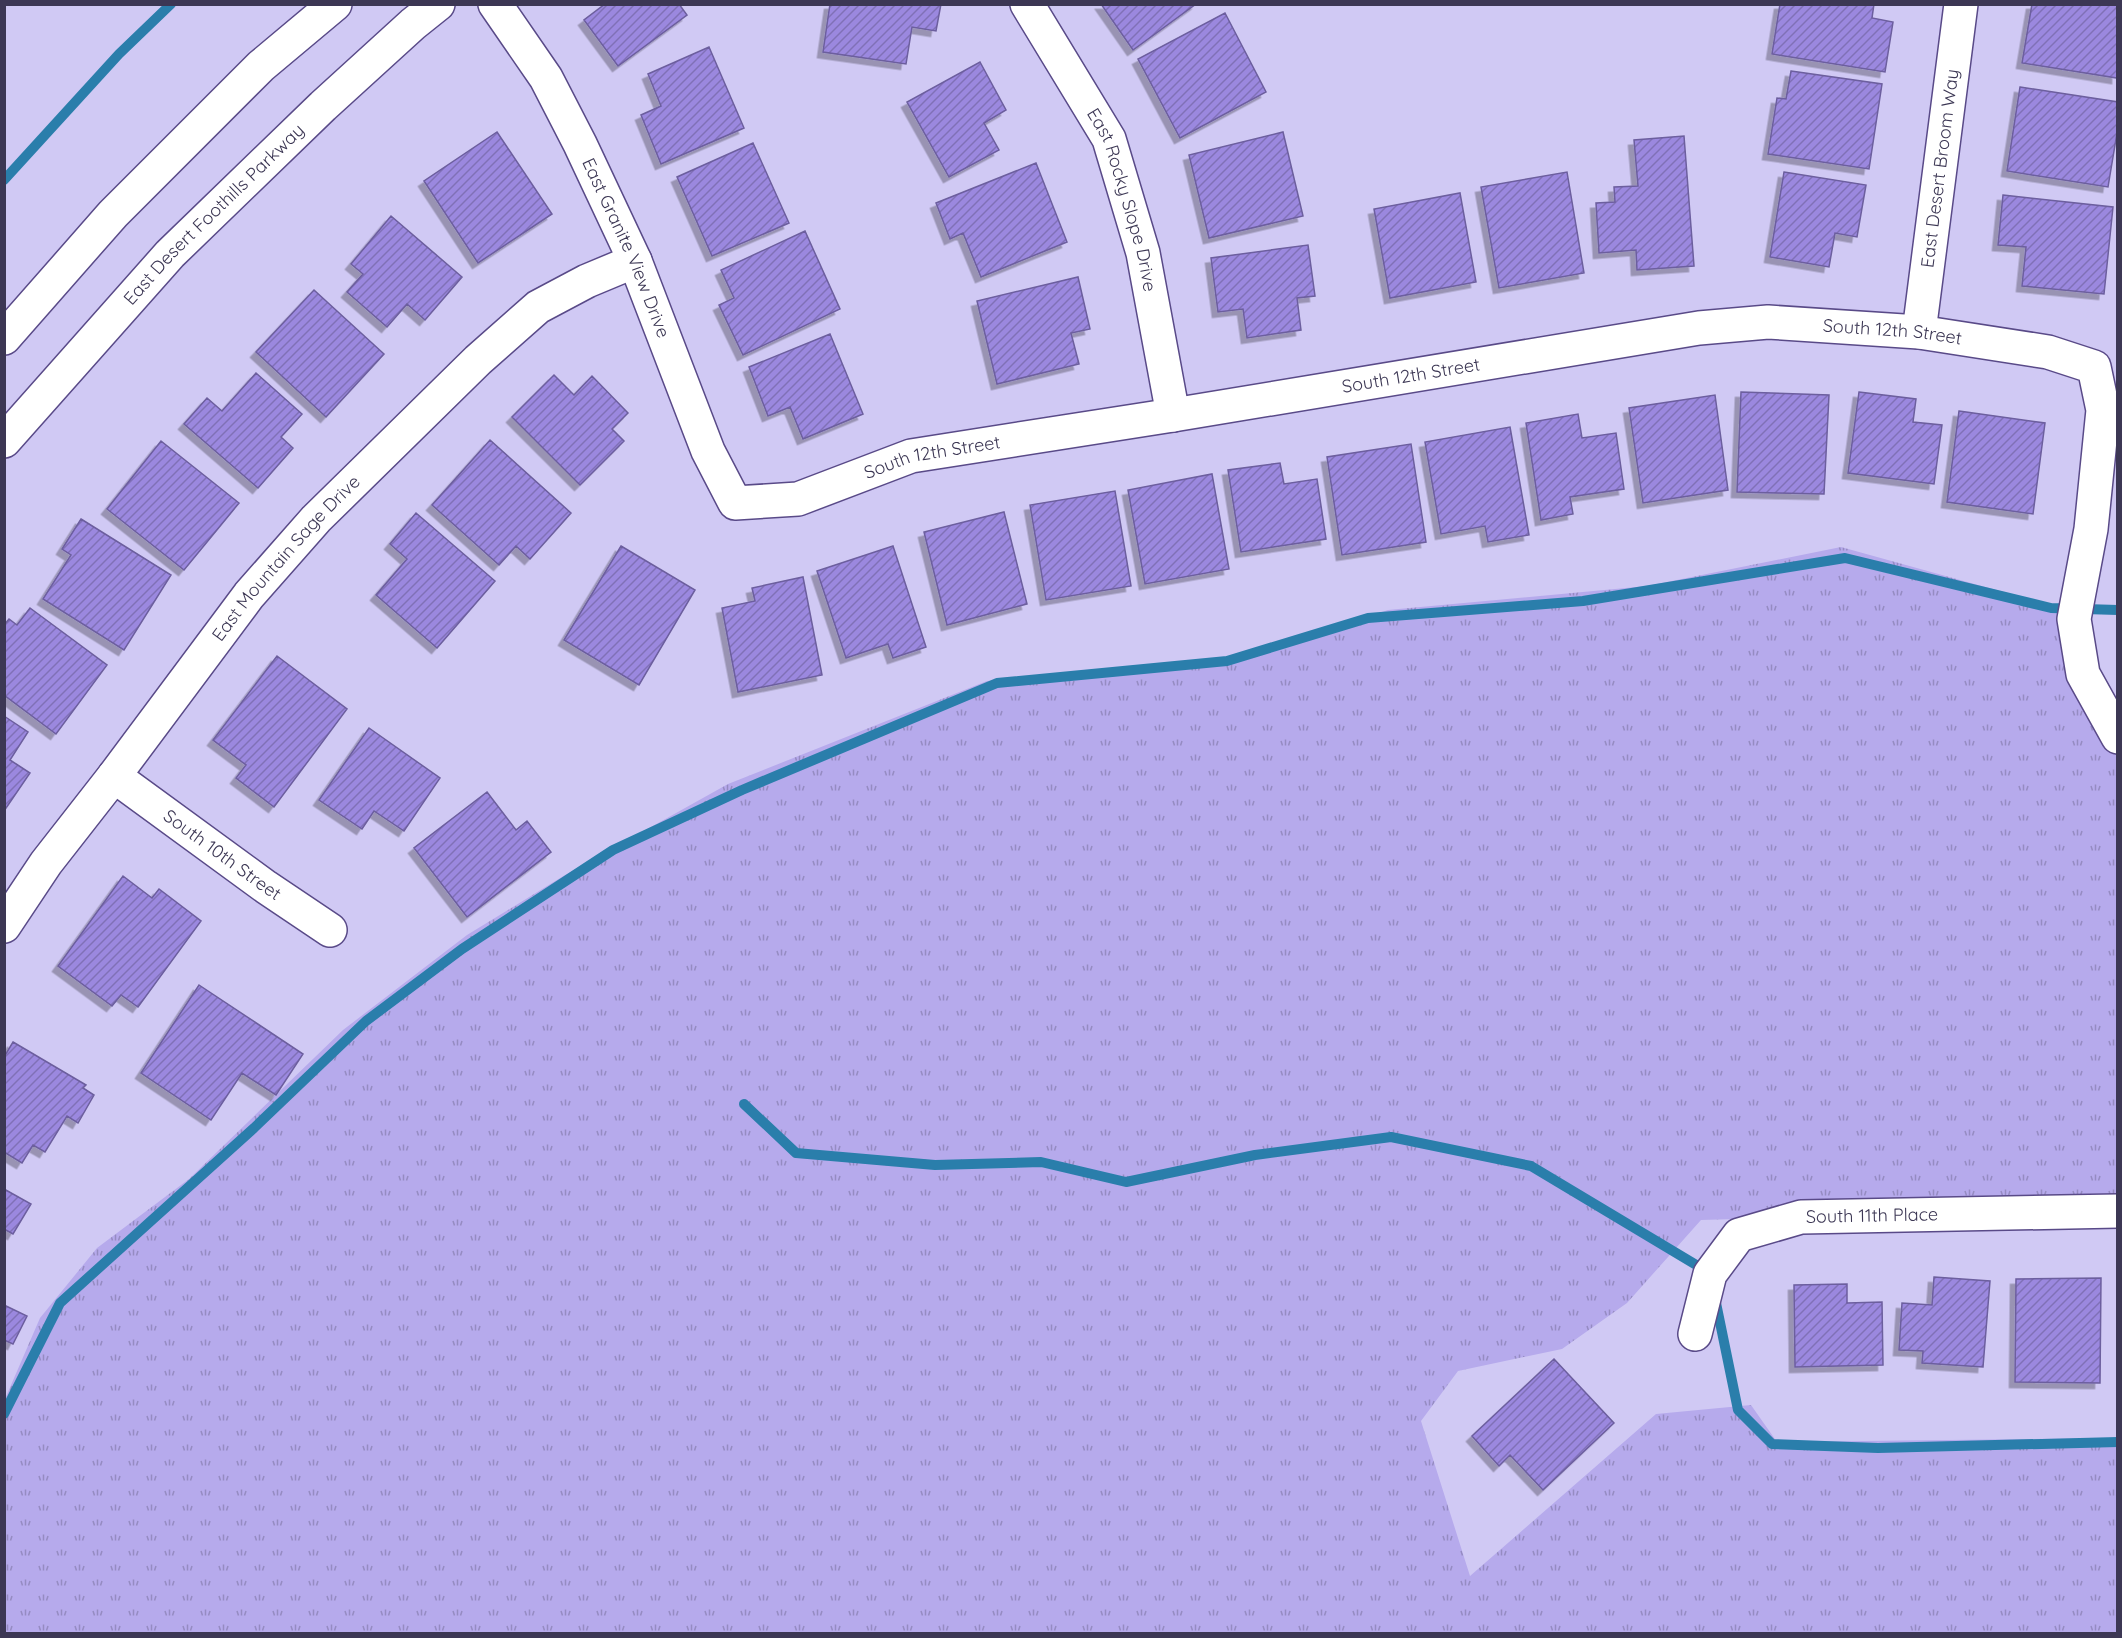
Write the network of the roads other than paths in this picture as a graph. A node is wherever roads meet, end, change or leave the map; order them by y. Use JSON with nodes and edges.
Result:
{"nodes":[{"id":1,"x":335,"y":4,"type":"edge"},
{"id":2,"x":438,"y":4,"type":"edge"},
{"id":3,"x":495,"y":4,"type":"edge"},
{"id":4,"x":1027,"y":4,"type":"edge"},
{"id":5,"x":1960,"y":4,"type":"edge"},
{"id":6,"x":635,"y":261,"type":"junction"},
{"id":7,"x":1919,"y":332,"type":"junction"},
{"id":8,"x":4,"y":338,"type":"edge"},
{"id":9,"x":1173,"y":415,"type":"junction"},
{"id":10,"x":4,"y":441,"type":"edge"},
{"id":11,"x":735,"y":503,"type":"joint"},
{"id":12,"x":2118,"y":737,"type":"edge"},
{"id":13,"x":114,"y":777,"type":"junction"},
{"id":14,"x":4,"y":926,"type":"edge"},
{"id":15,"x":330,"y":930,"type":"dead end"},
{"id":16,"x":2118,"y":1211,"type":"edge"},
{"id":17,"x":1695,"y":1334,"type":"dead end"}],
"edges":[{"from":1,"to":8,"type":"street"},
{"from":2,"to":10,"type":"street","name":"East Desert Foothills Parkway"},
{"from":3,"to":6,"type":"street","name":"East Granite View Drive"},
{"from":4,"to":9,"type":"street","name":"East Rocky Slope Drive"},
{"from":5,"to":7,"type":"street","name":"East Desert Broom Way"},
{"from":6,"to":11,"type":"street","name":"East Granite View Drive"},
{"from":6,"to":13,"type":"street","name":"East Mountain Sage Drive"},
{"from":7,"to":9,"type":"street","name":"South 12th Street"},
{"from":7,"to":12,"type":"street","name":"South 12th Street"},
{"from":9,"to":11,"type":"street","name":"South 12th Street"},
{"from":13,"to":14,"type":"street","name":"East Mountain Sage Drive"},
{"from":13,"to":15,"type":"street","name":"South 10th Street"},
{"from":16,"to":17,"type":"street","name":"South 11th Place"}]}
